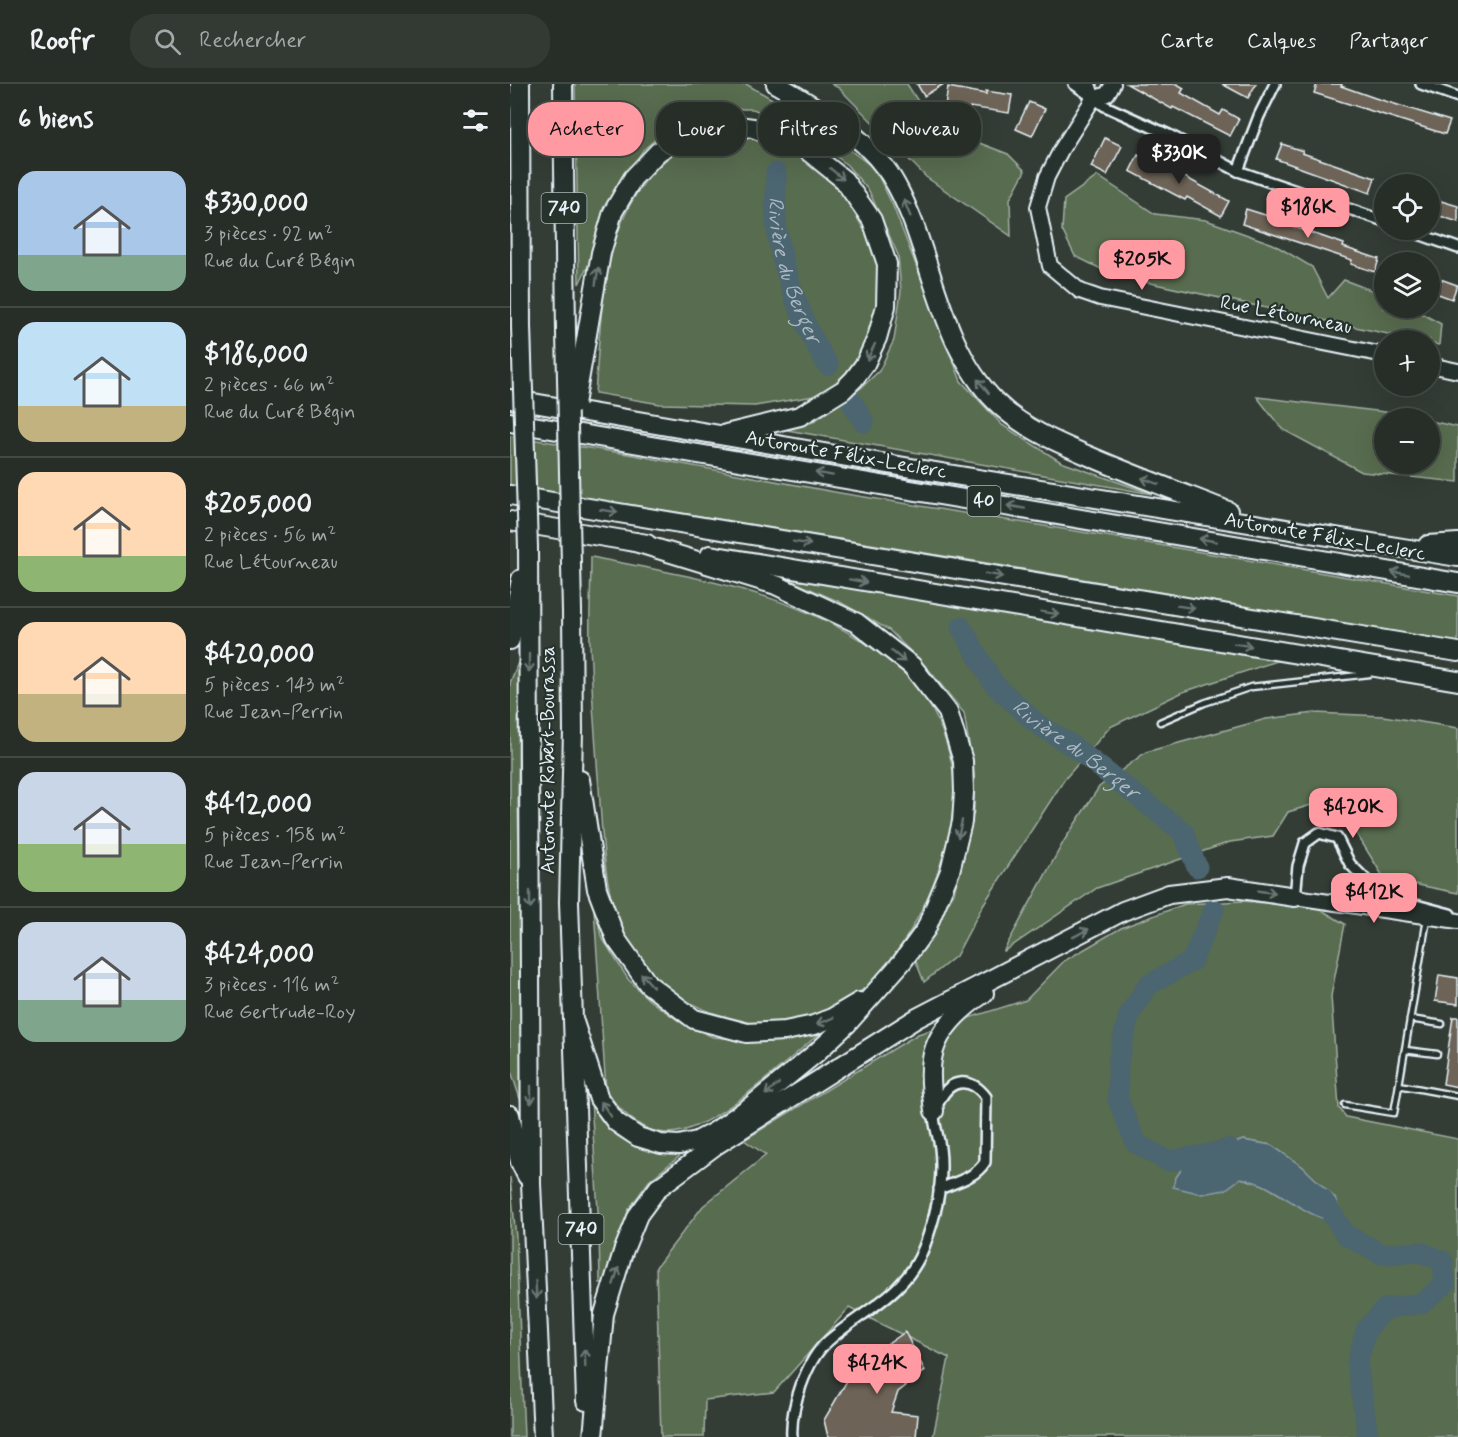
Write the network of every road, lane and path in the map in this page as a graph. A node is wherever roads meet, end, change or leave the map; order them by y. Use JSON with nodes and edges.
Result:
{"nodes":[{"id":1,"x":520,"y":84,"type":"edge"},
{"id":2,"x":563,"y":84,"type":"edge"},
{"id":3,"x":776,"y":84,"type":"edge"},
{"id":4,"x":1074,"y":84,"type":"edge"},
{"id":5,"x":1088,"y":84,"type":"edge"},
{"id":6,"x":1113,"y":84,"type":"edge"},
{"id":7,"x":1275,"y":84,"type":"edge"},
{"id":8,"x":1421,"y":84,"type":"edge"},
{"id":9,"x":1458,"y":97,"type":"edge"},
{"id":10,"x":1094,"y":99,"type":"junction"},
{"id":11,"x":510,"y":164,"type":"edge"},
{"id":12,"x":1239,"y":171,"type":"junction"},
{"id":13,"x":1374,"y":218,"type":"edge"},
{"id":14,"x":1435,"y":240,"type":"edge"},
{"id":15,"x":1458,"y":248,"type":"edge"},
{"id":16,"x":521,"y":274,"type":"junction"},
{"id":17,"x":1374,"y":353,"type":"edge"},
{"id":18,"x":1440,"y":367,"type":"edge"},
{"id":19,"x":1458,"y":371,"type":"edge"},
{"id":20,"x":510,"y":399,"type":"edge"},
{"id":21,"x":510,"y":422,"type":"edge"},
{"id":22,"x":721,"y":436,"type":"junction"},
{"id":23,"x":567,"y":447,"type":"junction"},
{"id":24,"x":510,"y":495,"type":"edge"},
{"id":25,"x":510,"y":521,"type":"edge"},
{"id":26,"x":1264,"y":525,"type":"junction"},
{"id":27,"x":635,"y":542,"type":"junction"},
{"id":28,"x":1458,"y":543,"type":"edge"},
{"id":29,"x":1393,"y":547,"type":"junction"},
{"id":30,"x":1458,"y":557,"type":"edge"},
{"id":31,"x":1458,"y":583,"type":"edge"},
{"id":32,"x":523,"y":604,"type":"junction"},
{"id":33,"x":510,"y":640,"type":"edge"},
{"id":34,"x":1458,"y":652,"type":"edge"},
{"id":35,"x":1401,"y":671,"type":"junction"},
{"id":36,"x":1458,"y":681,"type":"edge"},
{"id":37,"x":1160,"y":722,"type":"dead end"},
{"id":38,"x":573,"y":731,"type":"junction"},
{"id":39,"x":1295,"y":897,"type":"junction"},
{"id":40,"x":1428,"y":916,"type":"junction"},
{"id":41,"x":1458,"y":916,"type":"edge"},
{"id":42,"x":1458,"y":921,"type":"edge"},
{"id":43,"x":1058,"y":945,"type":"junction"},
{"id":44,"x":876,"y":992,"type":"junction"},
{"id":45,"x":1410,"y":1019,"type":"junction"},
{"id":46,"x":574,"y":1022,"type":"junction"},
{"id":47,"x":1442,"y":1024,"type":"dead end"},
{"id":48,"x":1405,"y":1050,"type":"junction"},
{"id":49,"x":1437,"y":1054,"type":"dead end"},
{"id":50,"x":1399,"y":1085,"type":"junction"},
{"id":51,"x":1458,"y":1096,"type":"edge"},
{"id":52,"x":1345,"y":1105,"type":"dead end"},
{"id":53,"x":934,"y":1111,"type":"junction"},
{"id":54,"x":510,"y":1115,"type":"edge"},
{"id":55,"x":531,"y":1184,"type":"junction"},
{"id":56,"x":939,"y":1189,"type":"junction"},
{"id":57,"x":543,"y":1437,"type":"edge"},
{"id":58,"x":588,"y":1437,"type":"edge"},
{"id":59,"x":593,"y":1437,"type":"edge"},
{"id":60,"x":792,"y":1437,"type":"edge"}],
"edges":[{"from":1,"to":16,"type":"highway","number":"740"},
{"from":2,"to":23,"type":"highway","name":"Autoroute Robert-Bourassa","number":"740","bridge":true},
{"from":26,"to":3,"type":"highway","one_way":true},
{"from":4,"to":10,"type":"street"},
{"from":5,"to":10,"type":"street"},
{"from":6,"to":10,"type":"street","name":"Rue Létourneau"},
{"from":7,"to":12,"type":"street"},
{"from":8,"to":9,"type":"street"},
{"from":10,"to":12,"type":"street"},
{"from":10,"to":17,"type":"street","name":"Rue Létourneau"},
{"from":11,"to":16,"type":"highway"},
{"from":12,"to":13,"type":"street"},
{"from":14,"to":15,"type":"street"},
{"from":16,"to":32,"type":"highway","number":"740","bridge":true},
{"from":18,"to":19,"type":"street"},
{"from":20,"to":22,"type":"highway"},
{"from":31,"to":21,"type":"highway","name":"Autoroute Félix-Leclerc","number":"40","one_way":true},
{"from":23,"to":22,"type":"highway","one_way":true,"bridge":true},
{"from":22,"to":26,"type":"highway"},
{"from":23,"to":38,"type":"highway","name":"Autoroute Robert-Bourassa","number":"740","bridge":true},
{"from":24,"to":34,"type":"highway","one_way":true},
{"from":25,"to":27,"type":"highway"},
{"from":26,"to":29,"type":"highway"},
{"from":27,"to":35,"type":"highway","one_way":true},
{"from":27,"to":44,"type":"highway","one_way":true},
{"from":28,"to":29,"type":"highway"},
{"from":29,"to":30,"type":"highway"},
{"from":32,"to":33,"type":"highway"},
{"from":32,"to":55,"type":"highway","name":"Autoroute Robert-Bourassa","number":"740","one_way":true},
{"from":35,"to":36,"type":"highway"},
{"from":35,"to":37,"type":"lane"},
{"from":44,"to":38,"type":"highway","one_way":true},
{"from":38,"to":46,"type":"highway","name":"Autoroute Robert-Bourassa","number":"740"},
{"from":39,"to":40,"type":"street"},
{"from":39,"to":41,"type":"street"},
{"from":43,"to":39,"type":"highway","one_way":true},
{"from":40,"to":42,"type":"street"},
{"from":40,"to":45,"type":"lane"},
{"from":43,"to":53,"type":"highway"},
{"from":59,"to":43,"type":"highway","one_way":true},
{"from":44,"to":46,"type":"highway","one_way":true},
{"from":45,"to":47,"type":"lane"},
{"from":45,"to":48,"type":"lane"},
{"from":58,"to":46,"type":"highway","name":"Autoroute Robert-Bourassa","number":"740","one_way":true},
{"from":48,"to":49,"type":"lane"},
{"from":48,"to":50,"type":"lane"},
{"from":50,"to":51,"type":"lane"},
{"from":50,"to":52,"type":"lane"},
{"from":53,"to":56,"type":"street"},
{"from":53,"to":56,"type":"street"},
{"from":54,"to":55,"type":"highway"},
{"from":55,"to":57,"type":"highway","name":"Autoroute Robert-Bourassa","number":"740","one_way":true},
{"from":56,"to":60,"type":"street"}]}
